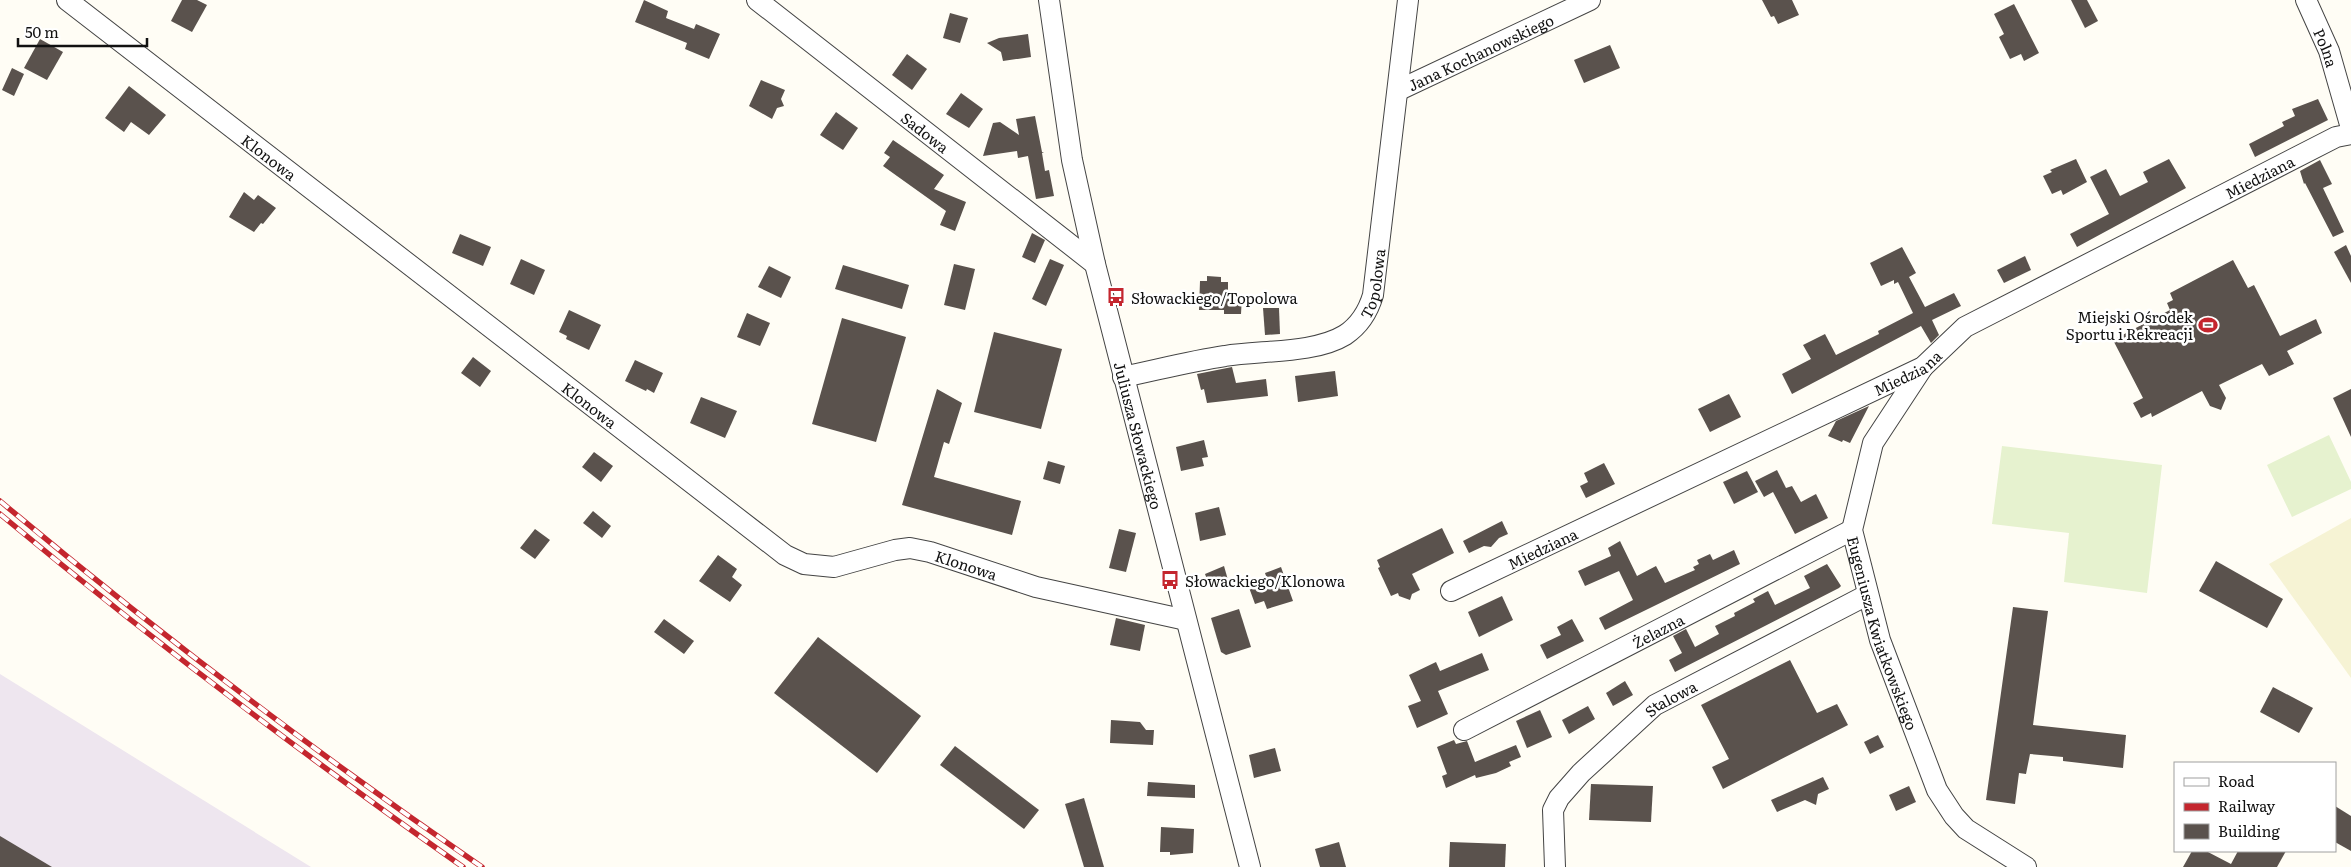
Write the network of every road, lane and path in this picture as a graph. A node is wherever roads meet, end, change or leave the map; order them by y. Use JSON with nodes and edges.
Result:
{"nodes":[{"id":1,"x":67,"y":0,"type":"edge"},
{"id":2,"x":757,"y":0,"type":"edge"},
{"id":3,"x":1049,"y":0,"type":"edge"},
{"id":4,"x":1408,"y":0,"type":"edge"},
{"id":5,"x":1590,"y":0,"type":"edge"},
{"id":6,"x":2306,"y":0,"type":"edge"},
{"id":7,"x":1399,"y":90,"type":"junction"},
{"id":8,"x":2351,"y":128,"type":"edge"},
{"id":9,"x":2351,"y":134,"type":"edge"},
{"id":10,"x":1095,"y":264,"type":"junction"},
{"id":11,"x":1923,"y":367,"type":"junction"},
{"id":12,"x":1123,"y":377,"type":"junction"},
{"id":13,"x":1852,"y":530,"type":"junction"},
{"id":14,"x":1451,"y":591,"type":"dead end"},
{"id":15,"x":1867,"y":595,"type":"junction"},
{"id":16,"x":1186,"y":620,"type":"junction"},
{"id":17,"x":1464,"y":730,"type":"dead end"},
{"id":18,"x":1250,"y":867,"type":"edge"},
{"id":19,"x":1555,"y":867,"type":"edge"},
{"id":20,"x":2026,"y":867,"type":"edge"}],
"edges":[{"from":1,"to":16,"type":"street","name":"Klonowa"},
{"from":2,"to":10,"type":"street","name":"Sadowa"},
{"from":3,"to":10,"type":"street","name":"Juliusza Słowackiego"},
{"from":4,"to":7,"type":"street","name":"Topolowa"},
{"from":5,"to":7,"type":"street","name":"Jana Kochanowskiego"},
{"from":6,"to":8,"type":"street","name":"Polna"},
{"from":7,"to":12,"type":"street","name":"Topolowa"},
{"from":9,"to":11,"type":"street","name":"Miedziana"},
{"from":10,"to":12,"type":"street","name":"Juliusza Słowackiego"},
{"from":11,"to":13,"type":"street","name":"Eugeniusza Kwiatkowskiego"},
{"from":11,"to":14,"type":"street","name":"Miedziana"},
{"from":12,"to":16,"type":"street","name":"Juliusza Słowackiego"},
{"from":13,"to":15,"type":"street","name":"Eugeniusza Kwiatkowskiego"},
{"from":13,"to":17,"type":"street","name":"Żelazna"},
{"from":15,"to":19,"type":"street","name":"Stalowa"},
{"from":15,"to":20,"type":"street","name":"Eugeniusza Kwiatkowskiego"},
{"from":16,"to":18,"type":"street","name":"Juliusza Słowackiego"}]}
